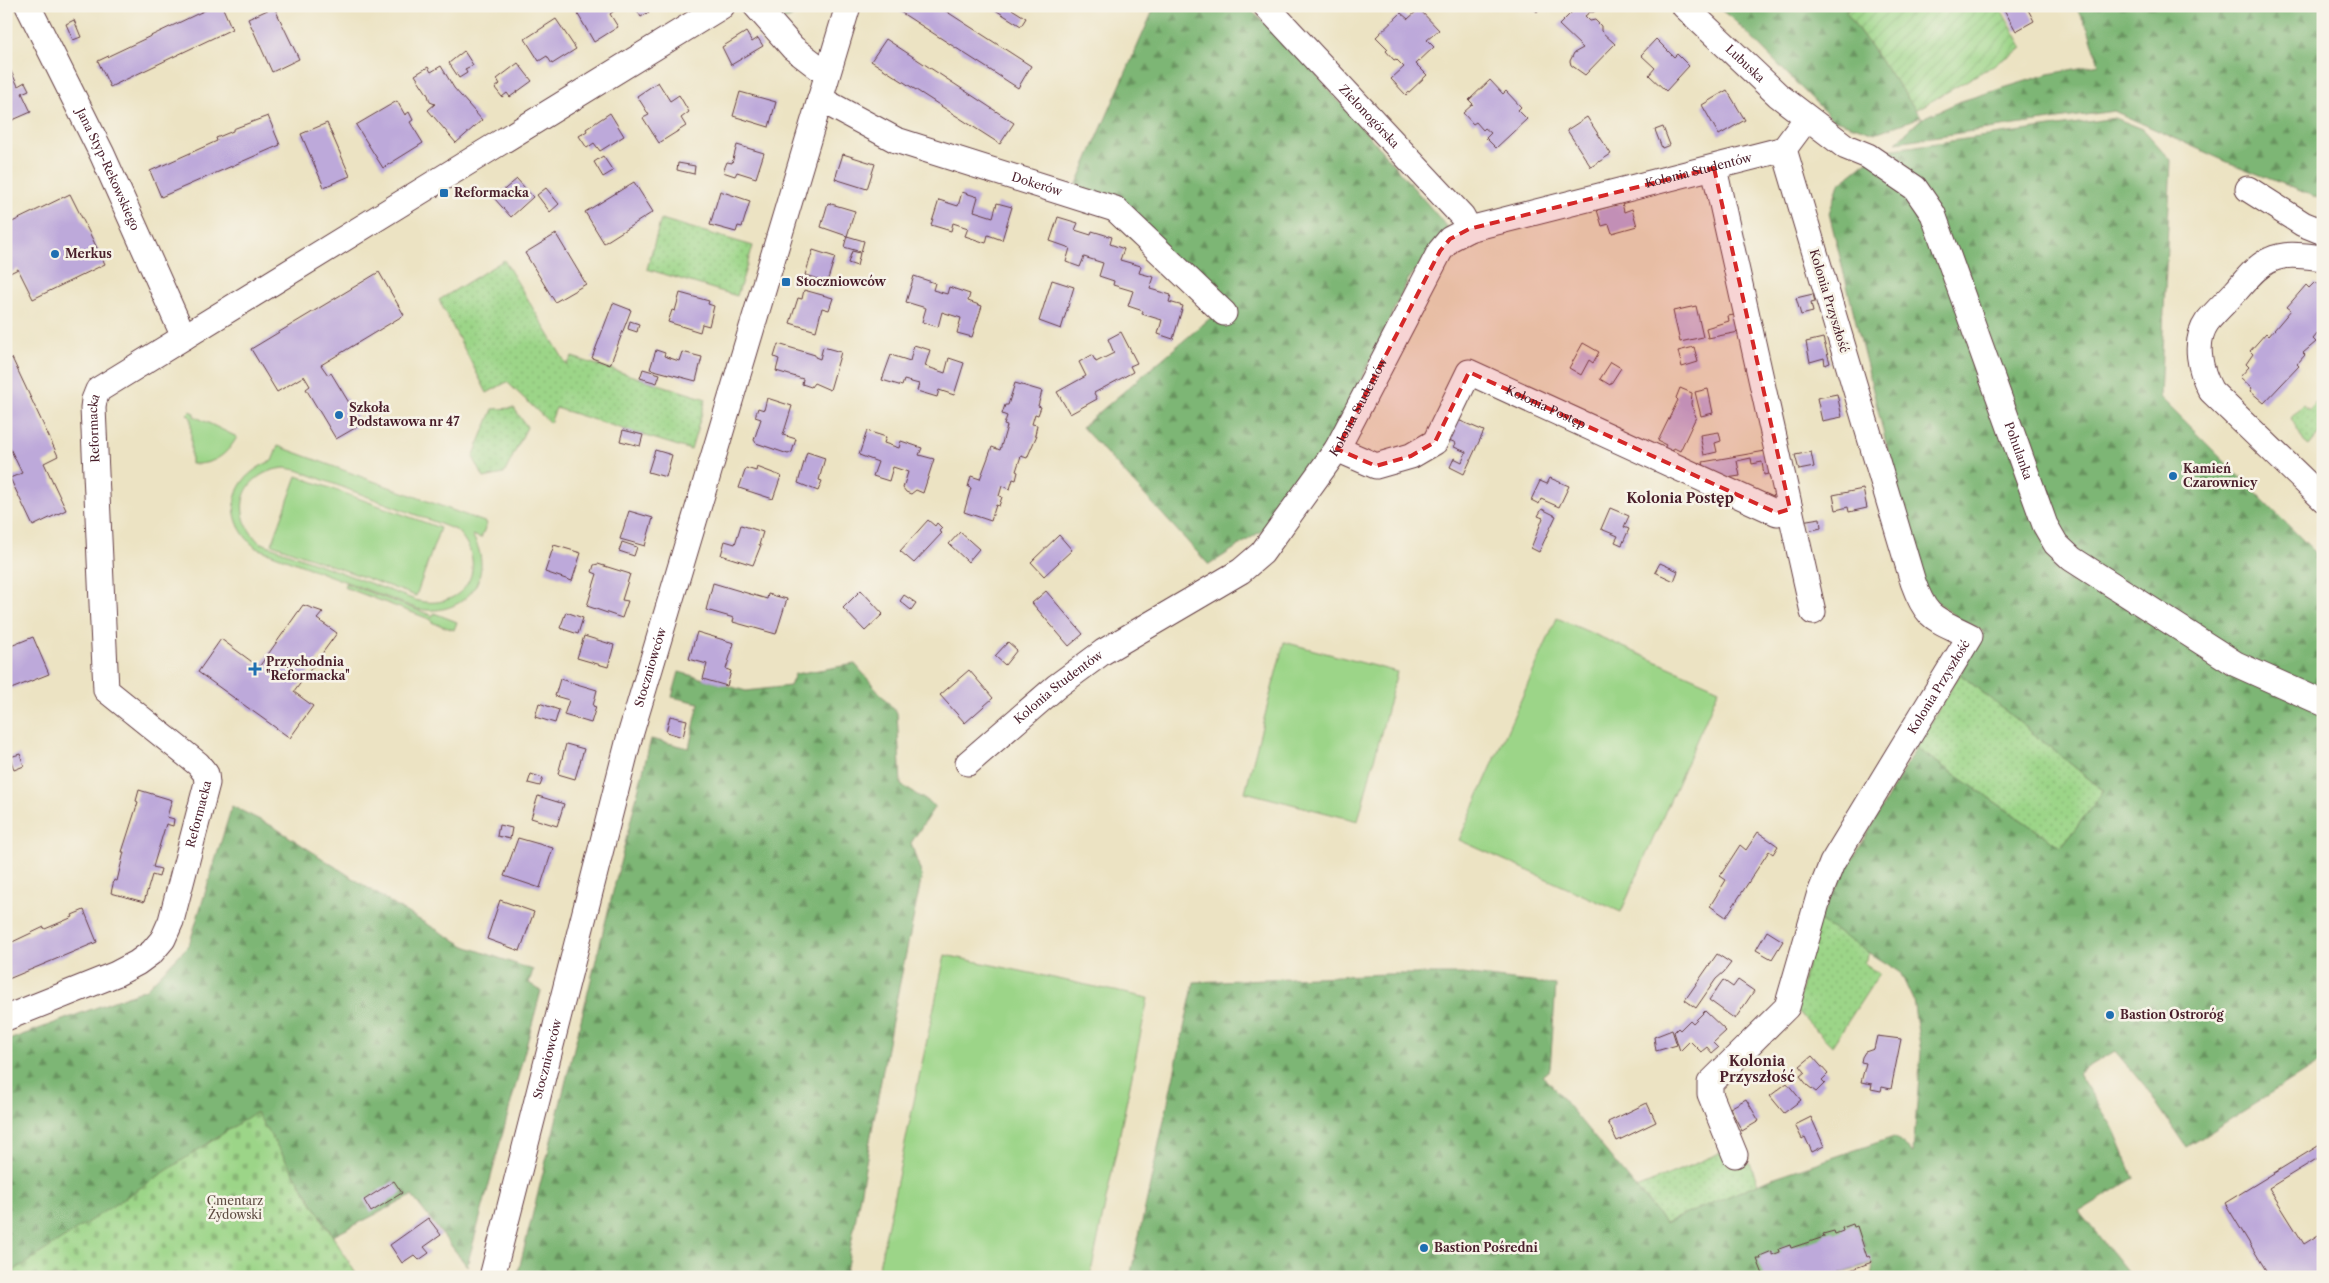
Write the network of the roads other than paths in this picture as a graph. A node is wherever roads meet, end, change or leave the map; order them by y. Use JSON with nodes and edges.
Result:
{"nodes":[{"id":1,"x":28,"y":6,"type":"edge"},
{"id":2,"x":722,"y":6,"type":"edge"},
{"id":3,"x":756,"y":6,"type":"edge"},
{"id":4,"x":848,"y":6,"type":"edge"},
{"id":5,"x":1266,"y":6,"type":"edge"},
{"id":6,"x":1684,"y":6,"type":"edge"},
{"id":7,"x":828,"y":74,"type":"junction"},
{"id":8,"x":820,"y":99,"type":"junction"},
{"id":9,"x":1807,"y":118,"type":"junction"},
{"id":10,"x":1784,"y":149,"type":"junction"},
{"id":11,"x":1714,"y":168,"type":"junction"},
{"id":12,"x":2248,"y":189,"type":"dead end"},
{"id":13,"x":1469,"y":229,"type":"junction"},
{"id":14,"x":2323,"y":232,"type":"edge"},
{"id":15,"x":2323,"y":258,"type":"edge"},
{"id":16,"x":1224,"y":313,"type":"dead end"},
{"id":17,"x":184,"y":337,"type":"junction"},
{"id":18,"x":1338,"y":449,"type":"junction"},
{"id":19,"x":2323,"y":499,"type":"edge"},
{"id":20,"x":1790,"y":509,"type":"junction"},
{"id":21,"x":1813,"y":612,"type":"dead end"},
{"id":22,"x":2323,"y":703,"type":"edge"},
{"id":23,"x":968,"y":763,"type":"dead end"},
{"id":24,"x":6,"y":1018,"type":"edge"},
{"id":25,"x":1735,"y":1154,"type":"dead end"},
{"id":26,"x":492,"y":1277,"type":"edge"}],
"edges":[{"from":1,"to":17,"type":"street","name":"Jana Styp-Rekowskiego"},
{"from":2,"to":17,"type":"street","name":"Reformacka"},
{"from":3,"to":7,"type":"street"},
{"from":4,"to":7,"type":"street","name":"Stoczniowców"},
{"from":5,"to":13,"type":"street","name":"Zielonogórska"},
{"from":6,"to":9,"type":"street","name":"Lubuska"},
{"from":7,"to":8,"type":"street","name":"Stoczniowców"},
{"from":8,"to":16,"type":"street","name":"Dokerów"},
{"from":8,"to":26,"type":"street","name":"Stoczniowców"},
{"from":9,"to":10,"type":"street"},
{"from":9,"to":22,"type":"street","name":"Pohulanka"},
{"from":10,"to":11,"type":"street","name":"Kolonia Studentów"},
{"from":10,"to":25,"type":"street","name":"Kolonia Przyszłość"},
{"from":11,"to":13,"type":"street","name":"Kolonia Studentów"},
{"from":11,"to":20,"type":"street"},
{"from":12,"to":14,"type":"street"},
{"from":13,"to":18,"type":"street","name":"Kolonia Studentów"},
{"from":15,"to":19,"type":"street"},
{"from":17,"to":24,"type":"street","name":"Reformacka"},
{"from":18,"to":20,"type":"street","name":"Kolonia Postęp"},
{"from":18,"to":23,"type":"street","name":"Kolonia Studentów"},
{"from":20,"to":21,"type":"street"}]}
